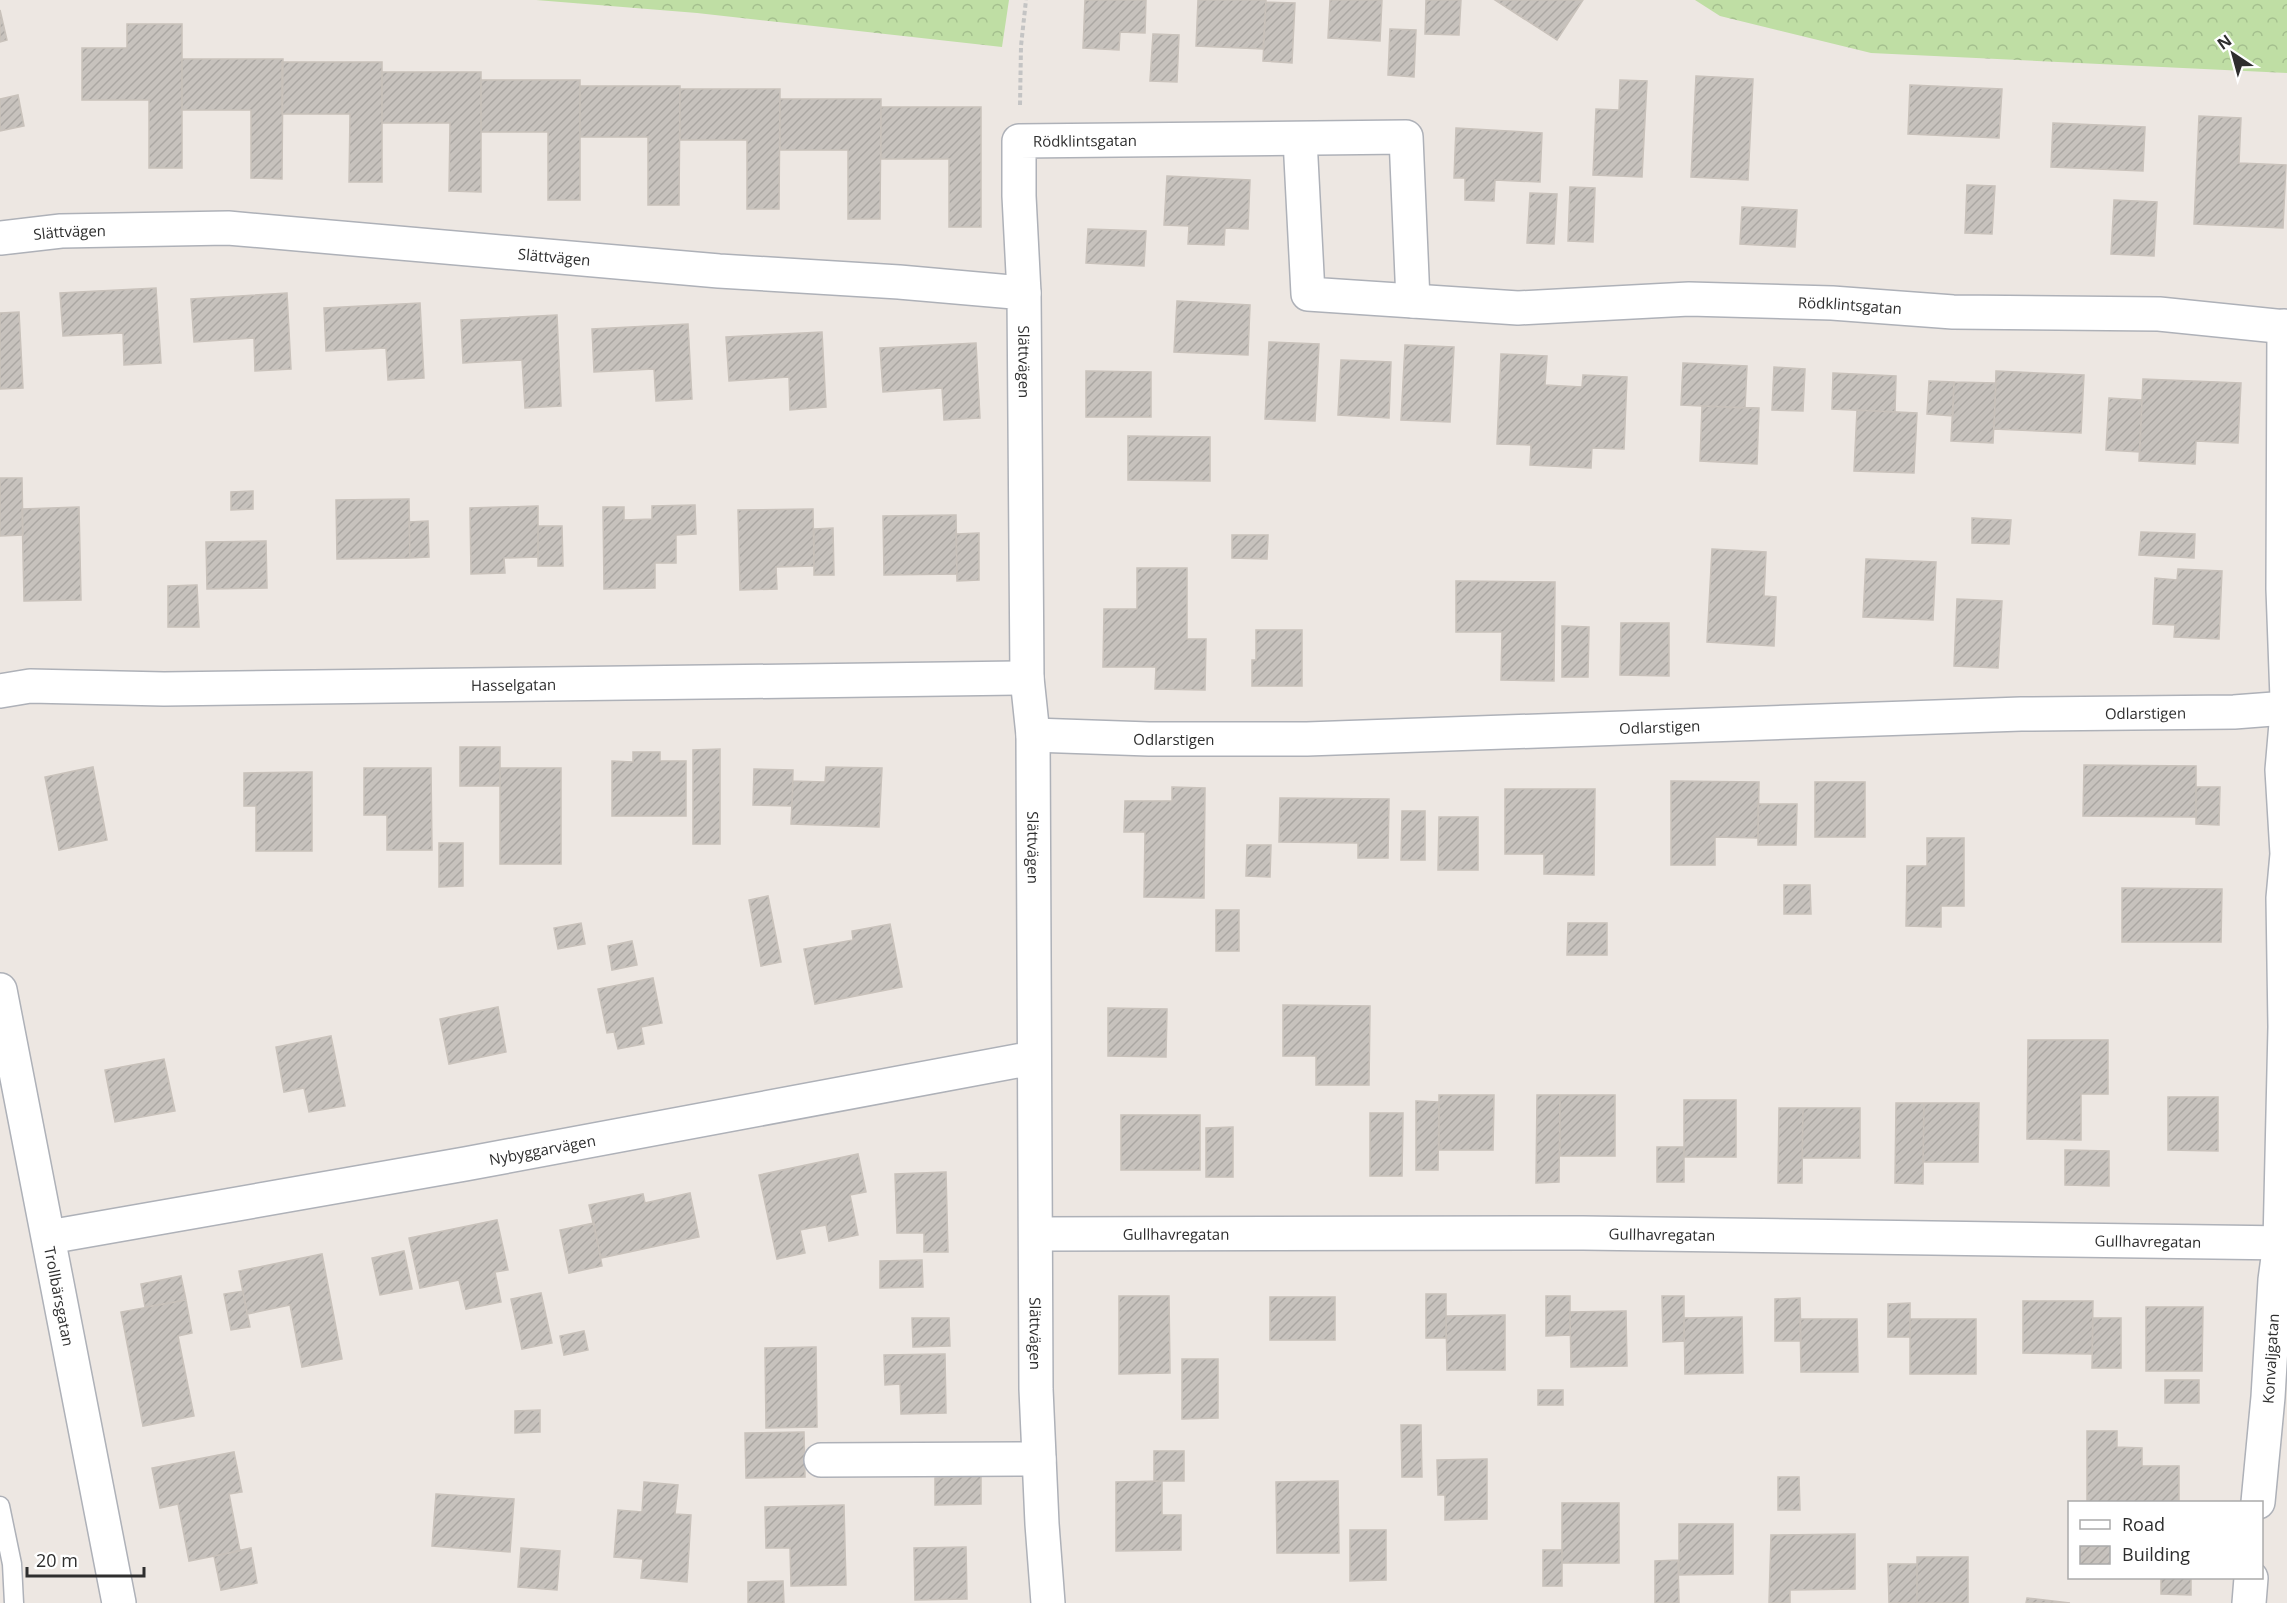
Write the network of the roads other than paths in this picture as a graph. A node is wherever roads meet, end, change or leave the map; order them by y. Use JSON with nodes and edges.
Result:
{"nodes":[{"id":1,"x":1300,"y":139,"type":"junction"},
{"id":2,"x":0,"y":238,"type":"edge"},
{"id":3,"x":1024,"y":293,"type":"junction"},
{"id":4,"x":1413,"y":301,"type":"junction"},
{"id":5,"x":2285,"y":327,"type":"edge"},
{"id":6,"x":1028,"y":678,"type":"junction"},
{"id":7,"x":0,"y":691,"type":"edge"},
{"id":8,"x":2287,"y":699,"type":"edge"},
{"id":9,"x":2287,"y":710,"type":"edge"},
{"id":10,"x":1033,"y":735,"type":"junction"},
{"id":11,"x":2287,"y":854,"type":"edge"},
{"id":12,"x":0,"y":990,"type":"edge"},
{"id":13,"x":1033,"y":1058,"type":"junction"},
{"id":14,"x":1036,"y":1234,"type":"junction"},
{"id":15,"x":50,"y":1237,"type":"junction"},
{"id":16,"x":2283,"y":1243,"type":"edge"},
{"id":17,"x":1039,"y":1459,"type":"junction"},
{"id":18,"x":821,"y":1460,"type":"dead end"},
{"id":19,"x":2258,"y":1501,"type":"edge"},
{"id":20,"x":0,"y":1506,"type":"edge"},
{"id":21,"x":2251,"y":1579,"type":"edge"},
{"id":22,"x":14,"y":1603,"type":"edge"},
{"id":23,"x":119,"y":1603,"type":"edge"},
{"id":24,"x":1048,"y":1603,"type":"edge"},
{"id":25,"x":2249,"y":1603,"type":"edge"}],
"edges":[{"from":1,"to":3,"type":"street","name":"Rödklintsgatan"},
{"from":1,"to":4,"type":"street","name":"Rödklintsgatan"},
{"from":1,"to":4,"type":"street","name":"Rödklintsgatan"},
{"from":2,"to":3,"type":"street","name":"Slättvägen"},
{"from":3,"to":6,"type":"street","name":"Slättvägen"},
{"from":4,"to":5,"type":"street","name":"Rödklintsgatan"},
{"from":5,"to":8,"type":"street"},
{"from":6,"to":7,"type":"street","name":"Hasselgatan"},
{"from":6,"to":10,"type":"street","name":"Slättvägen"},
{"from":9,"to":10,"type":"street","name":"Odlarstigen"},
{"from":9,"to":11,"type":"street","name":"Konvaljgatan"},
{"from":10,"to":13,"type":"street","name":"Slättvägen"},
{"from":11,"to":16,"type":"street","name":"Konvaljgatan"},
{"from":12,"to":15,"type":"street","name":"Trollbärsgatan"},
{"from":13,"to":14,"type":"street","name":"Slättvägen"},
{"from":13,"to":15,"type":"street","name":"Nybyggarvägen"},
{"from":14,"to":16,"type":"street","name":"Gullhavregatan"},
{"from":14,"to":17,"type":"street","name":"Slättvägen"},
{"from":15,"to":23,"type":"street","name":"Trollbärsgatan"},
{"from":16,"to":19,"type":"street","name":"Konvaljgatan"},
{"from":17,"to":18,"type":"street"},
{"from":17,"to":24,"type":"street","name":"Slättvägen"},
{"from":20,"to":22,"type":"lane"},
{"from":21,"to":25,"type":"street"}]}
